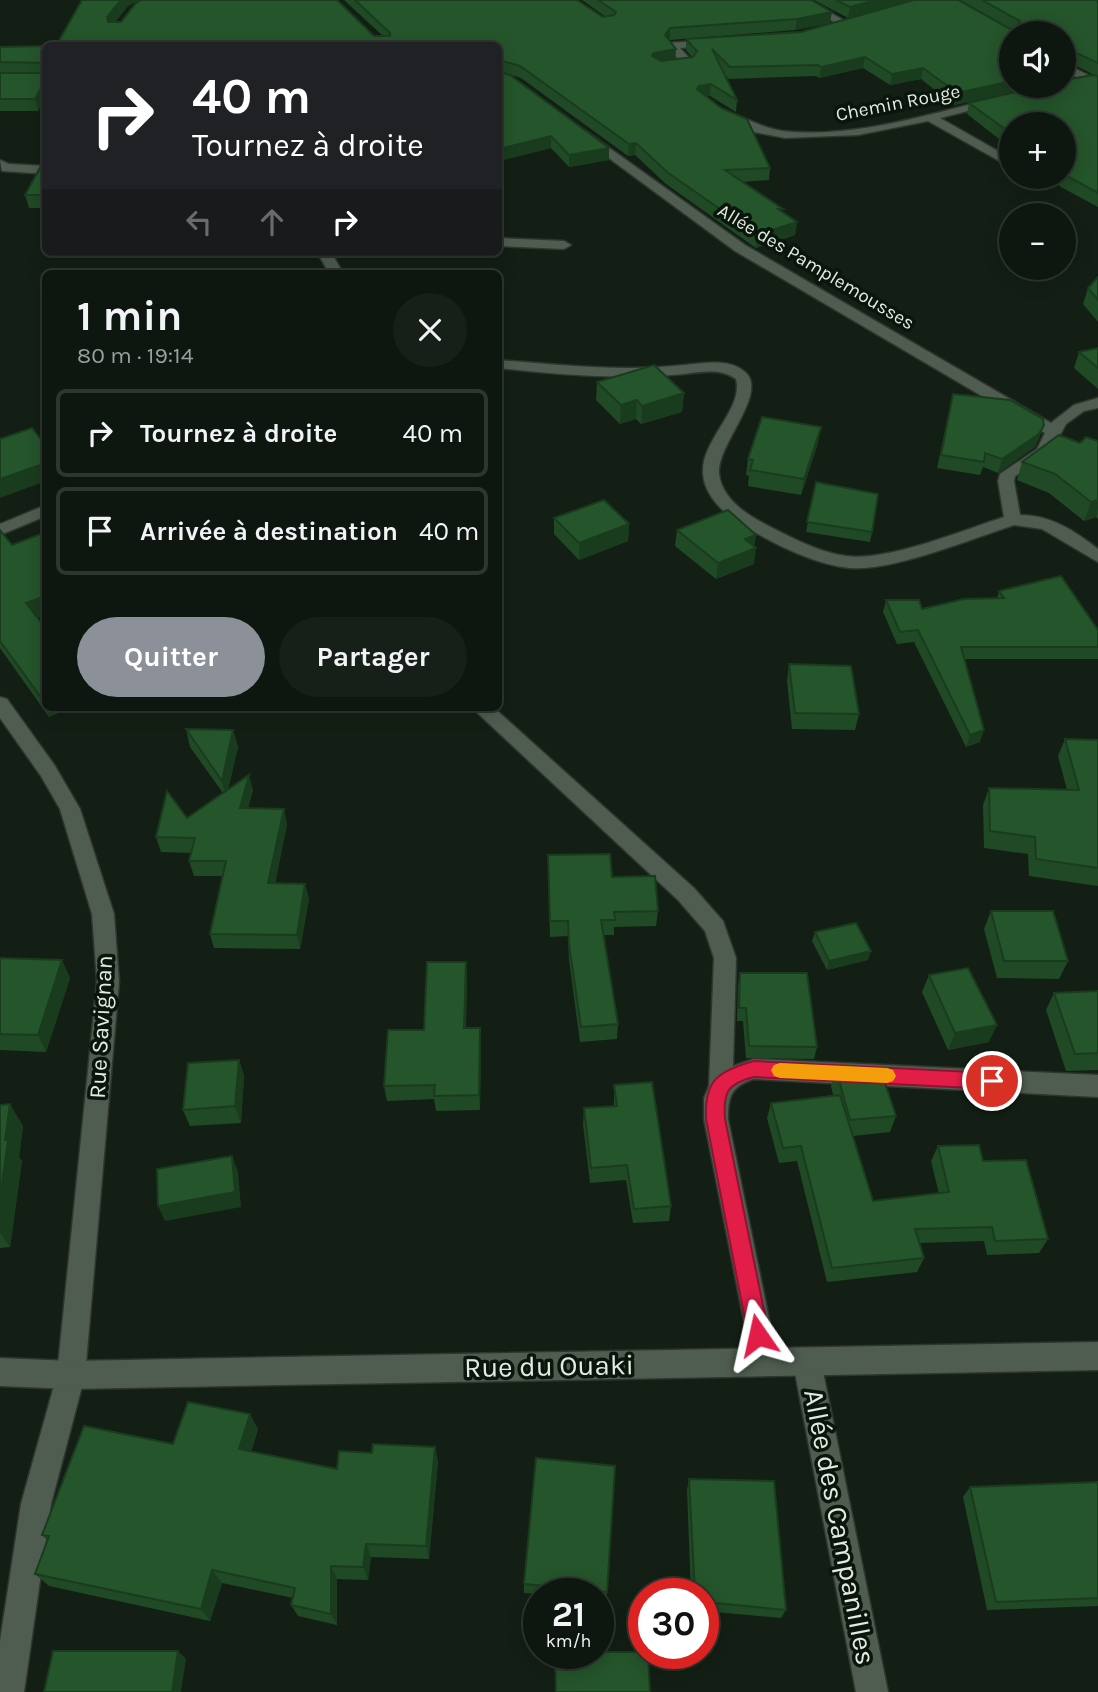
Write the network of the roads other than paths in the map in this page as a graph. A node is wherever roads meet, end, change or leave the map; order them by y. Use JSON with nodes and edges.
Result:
{"nodes":[{"id":1,"x":800,"y":0,"type":"edge"},
{"id":2,"x":860,"y":21,"type":"edge"},
{"id":3,"x":847,"y":25,"type":"junction"},
{"id":4,"x":826,"y":31,"type":"edge"},
{"id":5,"x":722,"y":43,"type":"edge"},
{"id":6,"x":660,"y":67,"type":"edge"},
{"id":7,"x":1076,"y":72,"type":"edge"},
{"id":8,"x":1094,"y":82,"type":"edge"},
{"id":9,"x":1076,"y":84,"type":"edge"},
{"id":10,"x":1009,"y":98,"type":"edge"},
{"id":11,"x":715,"y":107,"type":"edge"},
{"id":12,"x":929,"y":117,"type":"junction"},
{"id":13,"x":579,"y":130,"type":"edge"},
{"id":14,"x":999,"y":157,"type":"edge"},
{"id":15,"x":0,"y":164,"type":"edge"},
{"id":16,"x":42,"y":170,"type":"edge"},
{"id":17,"x":502,"y":242,"type":"edge"},
{"id":18,"x":564,"y":245,"type":"dead end"},
{"id":19,"x":502,"y":364,"type":"edge"},
{"id":20,"x":1098,"y":403,"type":"edge"},
{"id":21,"x":1053,"y":431,"type":"junction"},
{"id":22,"x":42,"y":511,"type":"edge"},
{"id":23,"x":1013,"y":520,"type":"junction"},
{"id":24,"x":0,"y":530,"type":"edge"},
{"id":25,"x":1098,"y":557,"type":"edge"},
{"id":26,"x":0,"y":704,"type":"edge"},
{"id":27,"x":485,"y":711,"type":"edge"},
{"id":28,"x":720,"y":1085,"type":"junction"},
{"id":29,"x":1098,"y":1086,"type":"edge"},
{"id":30,"x":1098,"y":1356,"type":"edge"},
{"id":31,"x":764,"y":1362,"type":"junction"},
{"id":32,"x":807,"y":1362,"type":"junction"},
{"id":33,"x":0,"y":1371,"type":"edge"},
{"id":34,"x":72,"y":1375,"type":"junction"},
{"id":35,"x":8,"y":1692,"type":"edge"},
{"id":36,"x":872,"y":1692,"type":"edge"}],
"edges":[{"from":1,"to":3,"type":"street"},
{"from":2,"to":3,"type":"street"},
{"from":3,"to":4,"type":"street"},
{"from":5,"to":6,"type":"street"},
{"from":7,"to":8,"type":"street"},
{"from":8,"to":9,"type":"street"},
{"from":10,"to":12,"type":"street","name":"Chemin Rouge"},
{"from":11,"to":12,"type":"street","name":"Chemin Rouge"},
{"from":12,"to":14,"type":"street"},
{"from":13,"to":21,"type":"street","name":"Allée des Pamplemousses"},
{"from":15,"to":16,"type":"street"},
{"from":17,"to":18,"type":"street"},
{"from":19,"to":23,"type":"street"},
{"from":20,"to":21,"type":"street"},
{"from":21,"to":23,"type":"street"},
{"from":22,"to":24,"type":"street"},
{"from":23,"to":25,"type":"street"},
{"from":26,"to":34,"type":"street","name":"Rue Savignan"},
{"from":27,"to":28,"type":"street"},
{"from":28,"to":29,"type":"street"},
{"from":28,"to":31,"type":"street"},
{"from":30,"to":32,"type":"street","name":"Rue du Ouaki"},
{"from":31,"to":32,"type":"street","name":"Rue du Ouaki"},
{"from":31,"to":34,"type":"street","name":"Rue du Ouaki"},
{"from":32,"to":36,"type":"street","name":"Allée des Campanilles"},
{"from":33,"to":34,"type":"street","name":"Rue du Ouaki"},
{"from":34,"to":35,"type":"street","name":"Rue Savignan"}]}
